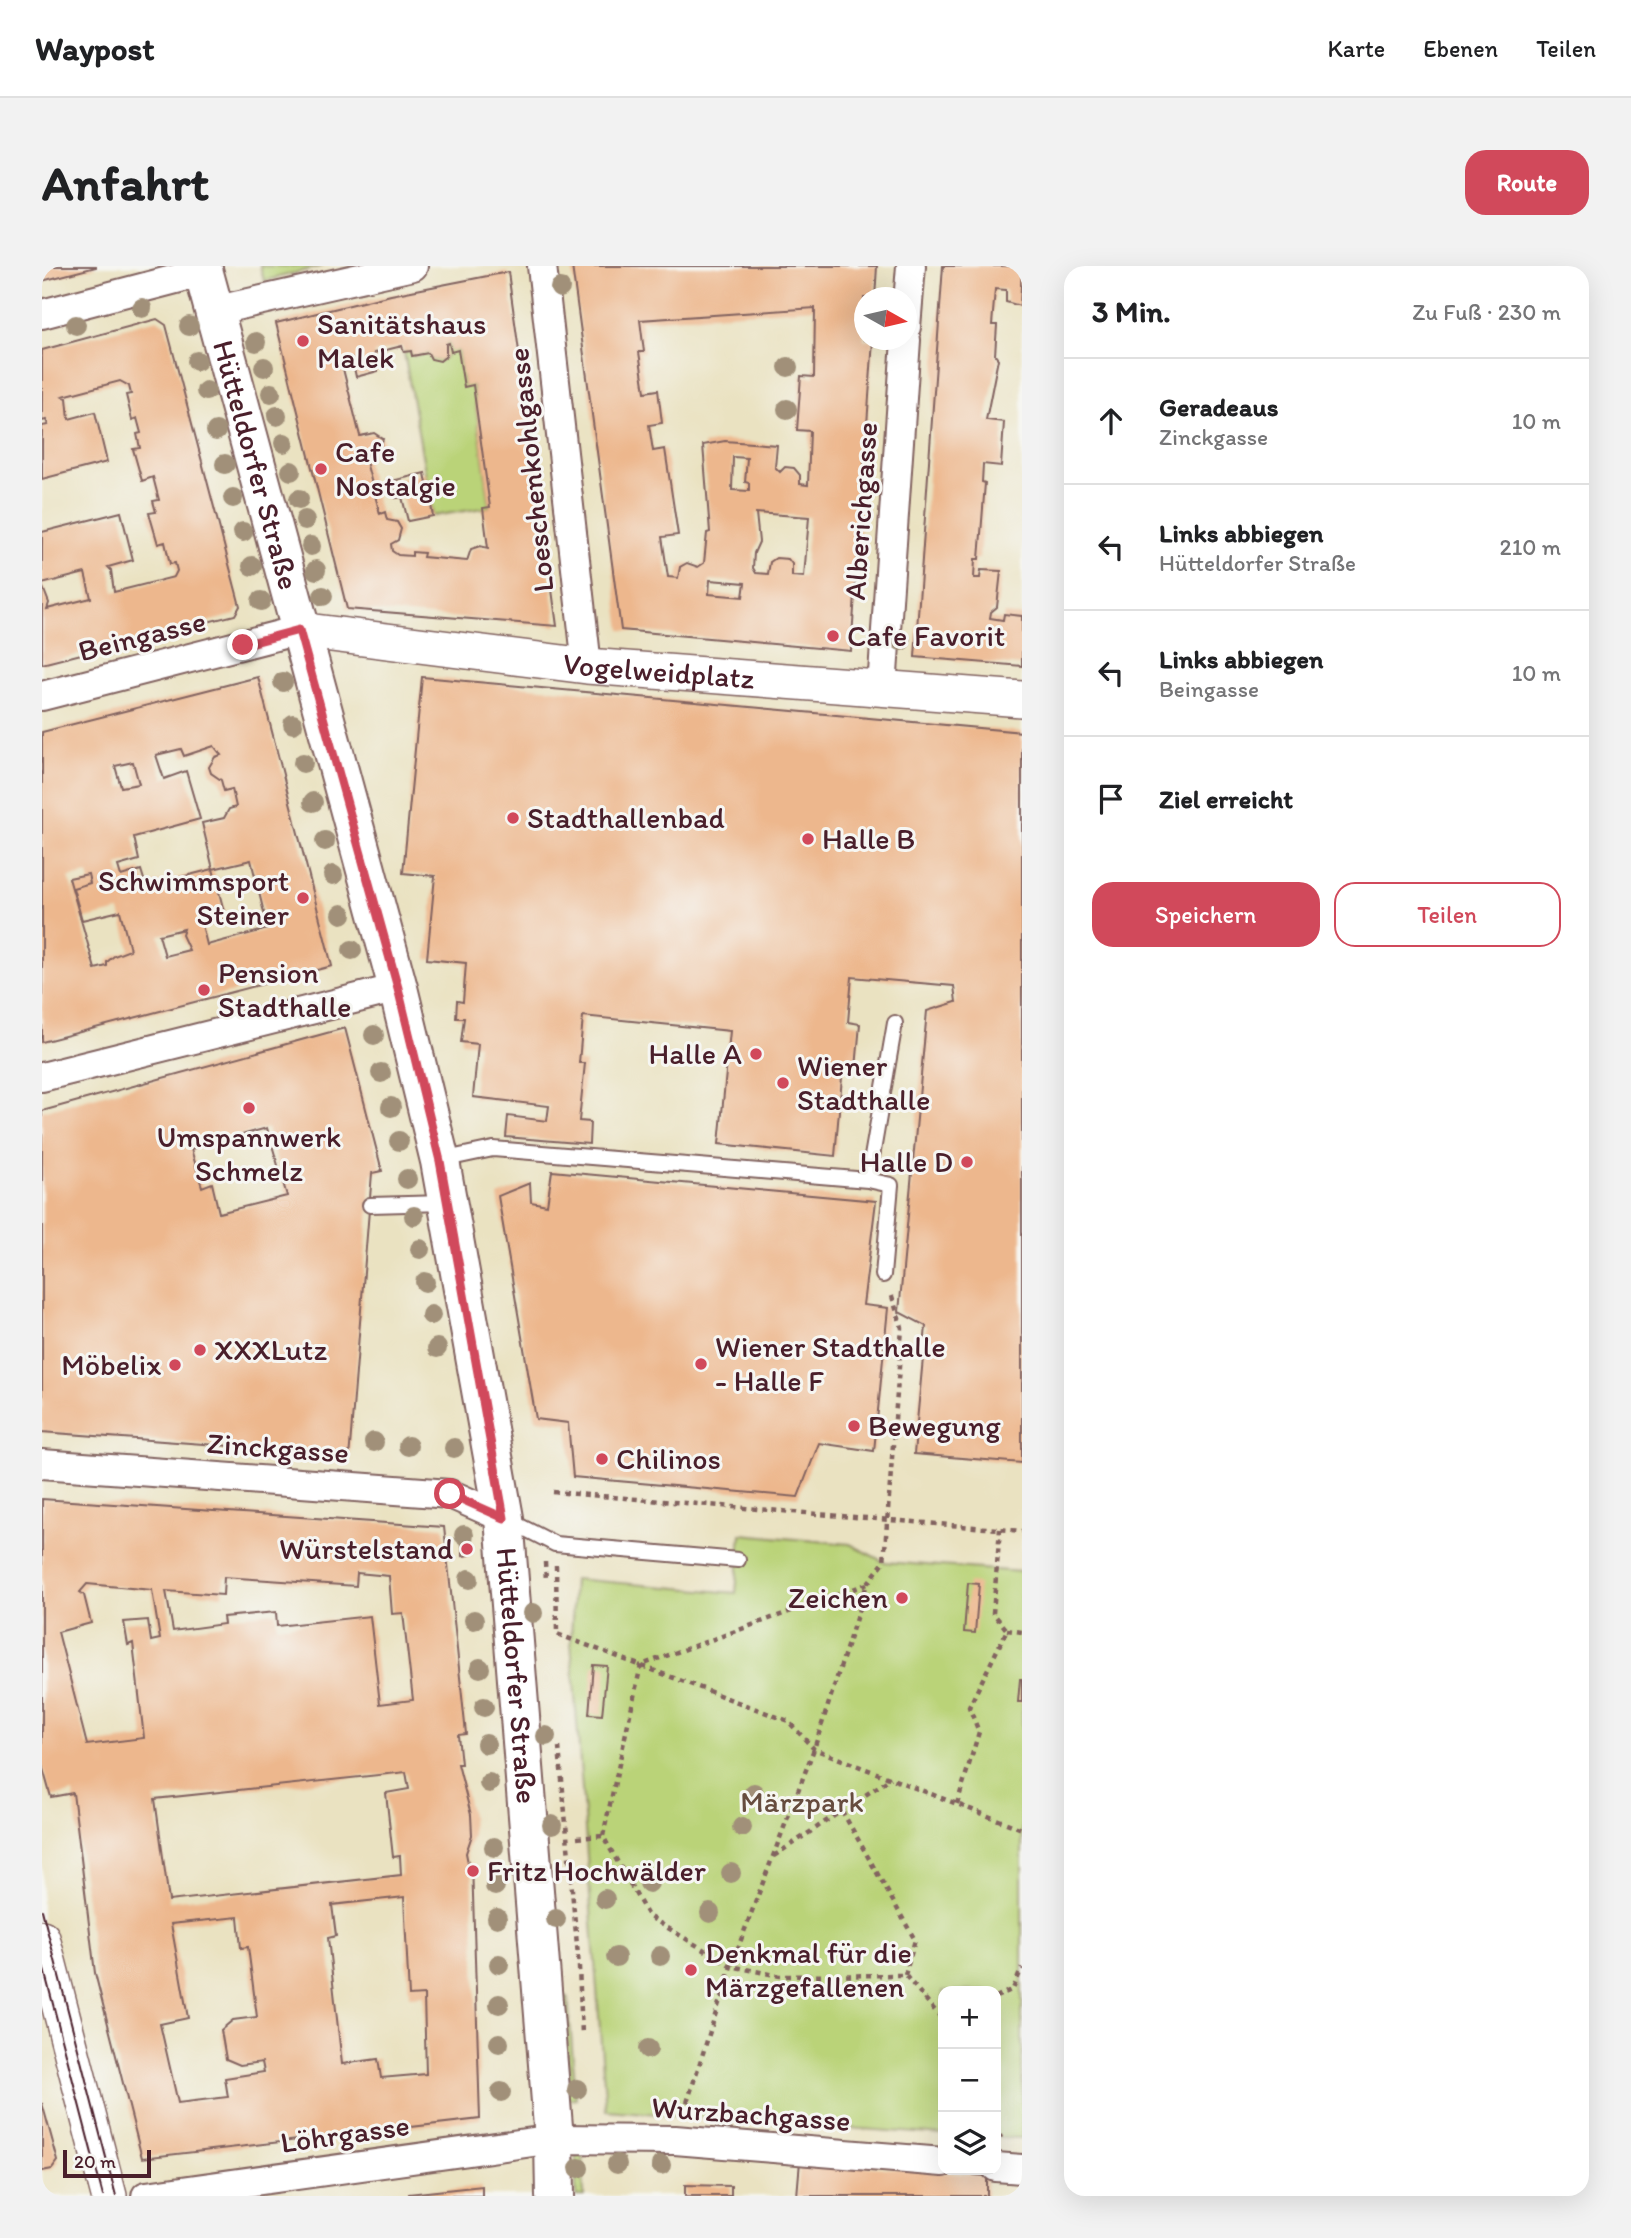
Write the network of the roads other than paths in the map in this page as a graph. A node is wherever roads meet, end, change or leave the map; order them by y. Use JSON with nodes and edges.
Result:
{"nodes":[{"id":1,"x":413,"y":266,"type":"edge"},
{"id":2,"x":542,"y":266,"type":"edge"},
{"id":3,"x":911,"y":266,"type":"edge"},
{"id":4,"x":202,"y":269,"type":"edge"},
{"id":5,"x":909,"y":287,"type":"edge"},
{"id":6,"x":214,"y":311,"type":"junction"},
{"id":7,"x":42,"y":314,"type":"edge"},
{"id":8,"x":905,"y":350,"type":"edge"},
{"id":9,"x":299,"y":630,"type":"junction"},
{"id":10,"x":587,"y":666,"type":"junction"},
{"id":11,"x":882,"y":688,"type":"junction"},
{"id":12,"x":42,"y":696,"type":"edge"},
{"id":13,"x":1022,"y":699,"type":"edge"},
{"id":14,"x":398,"y":988,"type":"junction"},
{"id":15,"x":895,"y":1023,"type":"dead end"},
{"id":16,"x":42,"y":1077,"type":"edge"},
{"id":17,"x":440,"y":1161,"type":"junction"},
{"id":18,"x":868,"y":1180,"type":"junction"},
{"id":19,"x":447,"y":1203,"type":"junction"},
{"id":20,"x":370,"y":1205,"type":"dead end"},
{"id":21,"x":883,"y":1275,"type":"road end"},
{"id":22,"x":42,"y":1464,"type":"edge"},
{"id":23,"x":504,"y":1518,"type":"junction"},
{"id":24,"x":738,"y":1560,"type":"dead end"},
{"id":25,"x":42,"y":1938,"type":"edge"},
{"id":26,"x":554,"y":2139,"type":"junction"},
{"id":27,"x":938,"y":2162,"type":"edge"},
{"id":28,"x":1001,"y":2167,"type":"edge"},
{"id":29,"x":1022,"y":2169,"type":"edge"},
{"id":30,"x":109,"y":2196,"type":"edge"},
{"id":31,"x":146,"y":2196,"type":"edge"},
{"id":32,"x":555,"y":2196,"type":"edge"}],
"edges":[{"from":1,"to":6,"type":"street"},
{"from":2,"to":10,"type":"street","name":"Loeschenkohlgasse"},
{"from":3,"to":5,"type":"street"},
{"from":4,"to":6,"type":"main road","name":"Hütteldorfer Straße"},
{"from":4,"to":7,"type":"street"},
{"from":6,"to":9,"type":"main road","name":"Hütteldorfer Straße"},
{"from":8,"to":11,"type":"street","name":"Alberichgasse"},
{"from":9,"to":10,"type":"street","name":"Vogelweidplatz"},
{"from":9,"to":12,"type":"street","name":"Beingasse"},
{"from":9,"to":14,"type":"main road","name":"Hütteldorfer Straße"},
{"from":10,"to":11,"type":"street","name":"Vogelweidplatz"},
{"from":11,"to":13,"type":"street","name":"Vogelweidplatz"},
{"from":14,"to":16,"type":"street"},
{"from":14,"to":17,"type":"main road","name":"Hütteldorfer Straße"},
{"from":15,"to":18,"type":"lane"},
{"from":17,"to":18,"type":"lane"},
{"from":17,"to":19,"type":"main road","name":"Hütteldorfer Straße"},
{"from":18,"to":21,"type":"lane"},
{"from":19,"to":20,"type":"lane"},
{"from":19,"to":23,"type":"main road","name":"Hütteldorfer Straße"},
{"from":22,"to":23,"type":"street","name":"Zinckgasse"},
{"from":23,"to":24,"type":"lane"},
{"from":23,"to":26,"type":"main road","name":"Hütteldorfer Straße"},
{"from":25,"to":30,"type":"street"},
{"from":26,"to":27,"type":"street","name":"Wurzbachgasse"},
{"from":26,"to":31,"type":"street","name":"Löhrgasse"},
{"from":26,"to":32,"type":"main road","name":"Hütteldorfer Straße"},
{"from":28,"to":29,"type":"street"}]}
